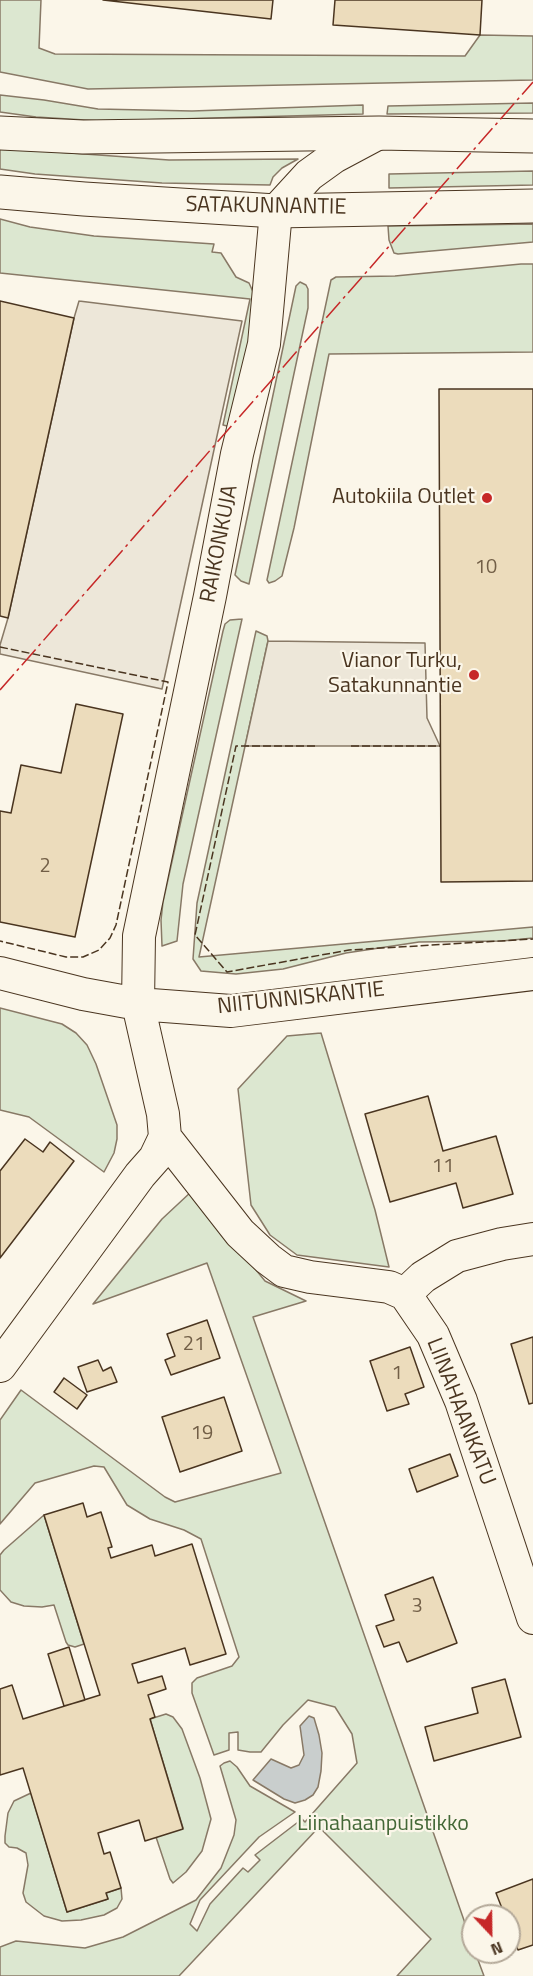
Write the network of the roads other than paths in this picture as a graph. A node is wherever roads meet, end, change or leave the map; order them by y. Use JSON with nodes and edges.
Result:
{"nodes":[{"id":1,"x":0,"y":133,"type":"edge"},
{"id":2,"x":379,"y":133,"type":"junction"},
{"id":3,"x":533,"y":136,"type":"edge"},
{"id":4,"x":0,"y":192,"type":"edge"},
{"id":5,"x":533,"y":206,"type":"edge"},
{"id":6,"x":276,"y":211,"type":"junction"},
{"id":7,"x":0,"y":974,"type":"edge"},
{"id":8,"x":533,"y":974,"type":"edge"},
{"id":9,"x":138,"y":1004,"type":"junction"},
{"id":10,"x":165,"y":1137,"type":"junction"},
{"id":11,"x":533,"y":1239,"type":"edge"},
{"id":12,"x":405,"y":1294,"type":"junction"},
{"id":13,"x":0,"y":1366,"type":"edge"},
{"id":14,"x":533,"y":1618,"type":"edge"}],
"edges":[{"from":1,"to":2,"type":"main road"},
{"from":2,"to":3,"type":"main road"},
{"from":2,"to":6,"type":"street"},
{"from":4,"to":6,"type":"main road","name":"SATAKUNNANTIE"},
{"from":5,"to":6,"type":"main road","name":"SATAKUNNANTIE"},
{"from":6,"to":9,"type":"street","name":"RAIKONKUJA"},
{"from":7,"to":9,"type":"street","name":"NIITUNNISKANTIE"},
{"from":8,"to":9,"type":"street","name":"NIITUNNISKANTIE"},
{"from":9,"to":10,"type":"street"},
{"from":10,"to":12,"type":"street"},
{"from":10,"to":13,"type":"street"},
{"from":11,"to":12,"type":"street"},
{"from":12,"to":14,"type":"street","name":"LIINAHAANKATU"}]}
